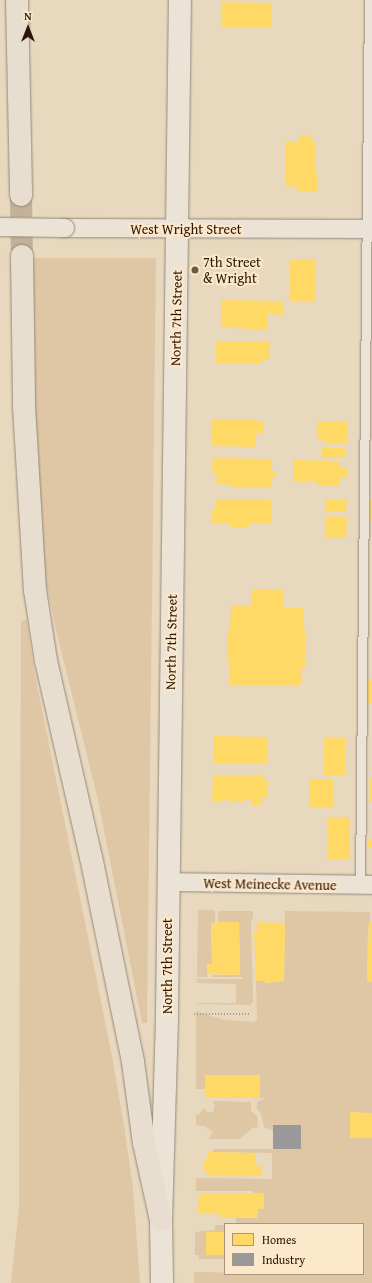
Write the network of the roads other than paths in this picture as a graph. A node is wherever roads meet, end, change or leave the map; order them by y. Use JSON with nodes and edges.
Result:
{"nodes":[{"id":1,"x":17,"y":0,"type":"edge"},
{"id":2,"x":180,"y":0,"type":"edge"},
{"id":3,"x":369,"y":0,"type":"edge"},
{"id":4,"x":21,"y":195,"type":"tunnel mouth"},
{"id":5,"x":0,"y":227,"type":"edge"},
{"id":6,"x":177,"y":229,"type":"junction"},
{"id":7,"x":369,"y":229,"type":"edge"},
{"id":8,"x":22,"y":256,"type":"tunnel mouth"},
{"id":9,"x":168,"y":882,"type":"junction"},
{"id":10,"x":366,"y":885,"type":"edge"},
{"id":11,"x":161,"y":1220,"type":"junction"},
{"id":12,"x":162,"y":1283,"type":"edge"}],
"edges":[{"from":1,"to":4,"type":"highway"},
{"from":2,"to":6,"type":"street","name":"North 7th Street"},
{"from":3,"to":7,"type":"lane"},
{"from":5,"to":6,"type":"street","name":"West Wright Street","bridge":true},
{"from":6,"to":7,"type":"street","name":"West Wright Street"},
{"from":6,"to":9,"type":"street","name":"North 7th Street"},
{"from":7,"to":10,"type":"lane"},
{"from":8,"to":11,"type":"highway"},
{"from":9,"to":10,"type":"street","name":"West Meinecke Avenue"},
{"from":9,"to":11,"type":"street","name":"North 7th Street"},
{"from":11,"to":12,"type":"street","name":"North 7th Street"}]}
